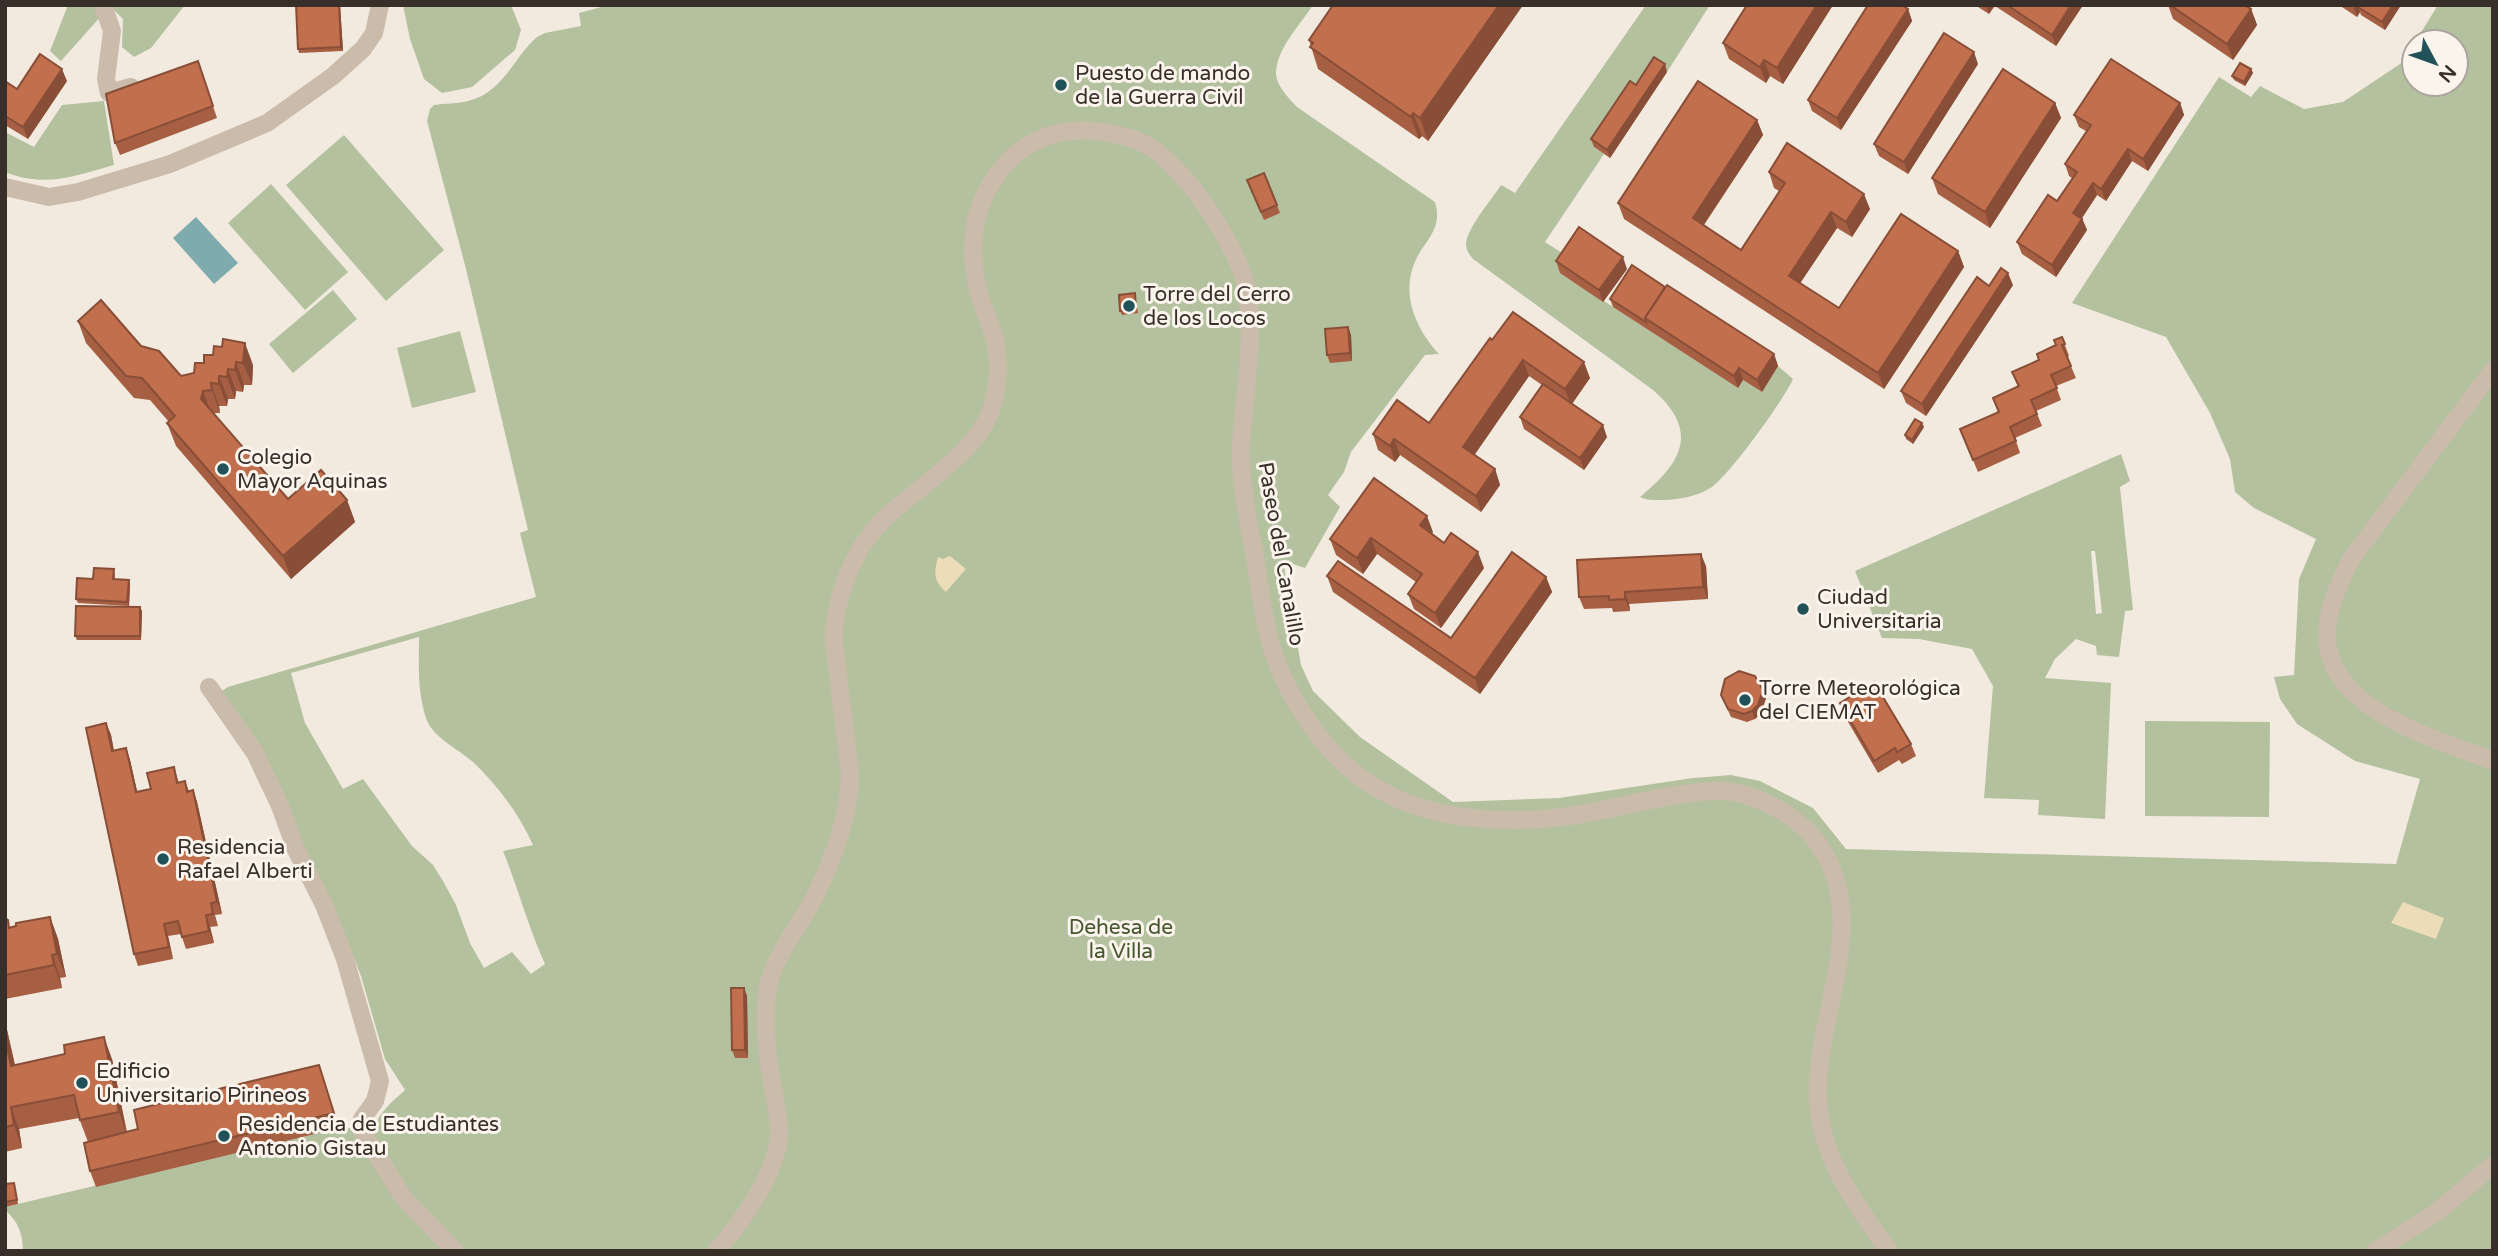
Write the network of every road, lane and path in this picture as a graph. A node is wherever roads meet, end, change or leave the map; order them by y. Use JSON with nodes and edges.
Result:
{"nodes":[{"id":1,"x":103,"y":5,"type":"edge"},
{"id":2,"x":380,"y":5,"type":"edge"},
{"id":3,"x":150,"y":82,"type":"edge"},
{"id":4,"x":5,"y":187,"type":"edge"},
{"id":5,"x":2493,"y":370,"type":"edge"},
{"id":6,"x":209,"y":687,"type":"dead end"},
{"id":7,"x":2493,"y":761,"type":"edge"},
{"id":8,"x":2493,"y":1165,"type":"edge"},
{"id":9,"x":455,"y":1251,"type":"edge"},
{"id":10,"x":716,"y":1251,"type":"edge"},
{"id":11,"x":1889,"y":1251,"type":"edge"},
{"id":12,"x":2375,"y":1251,"type":"edge"}],
"edges":[{"from":1,"to":3,"type":"street"},
{"from":2,"to":4,"type":"street"},
{"from":5,"to":7,"type":"street"},
{"from":6,"to":9,"type":"street"},
{"from":8,"to":12,"type":"street"},
{"from":10,"to":11,"type":"street","name":"Paseo del Canalillo"}]}
